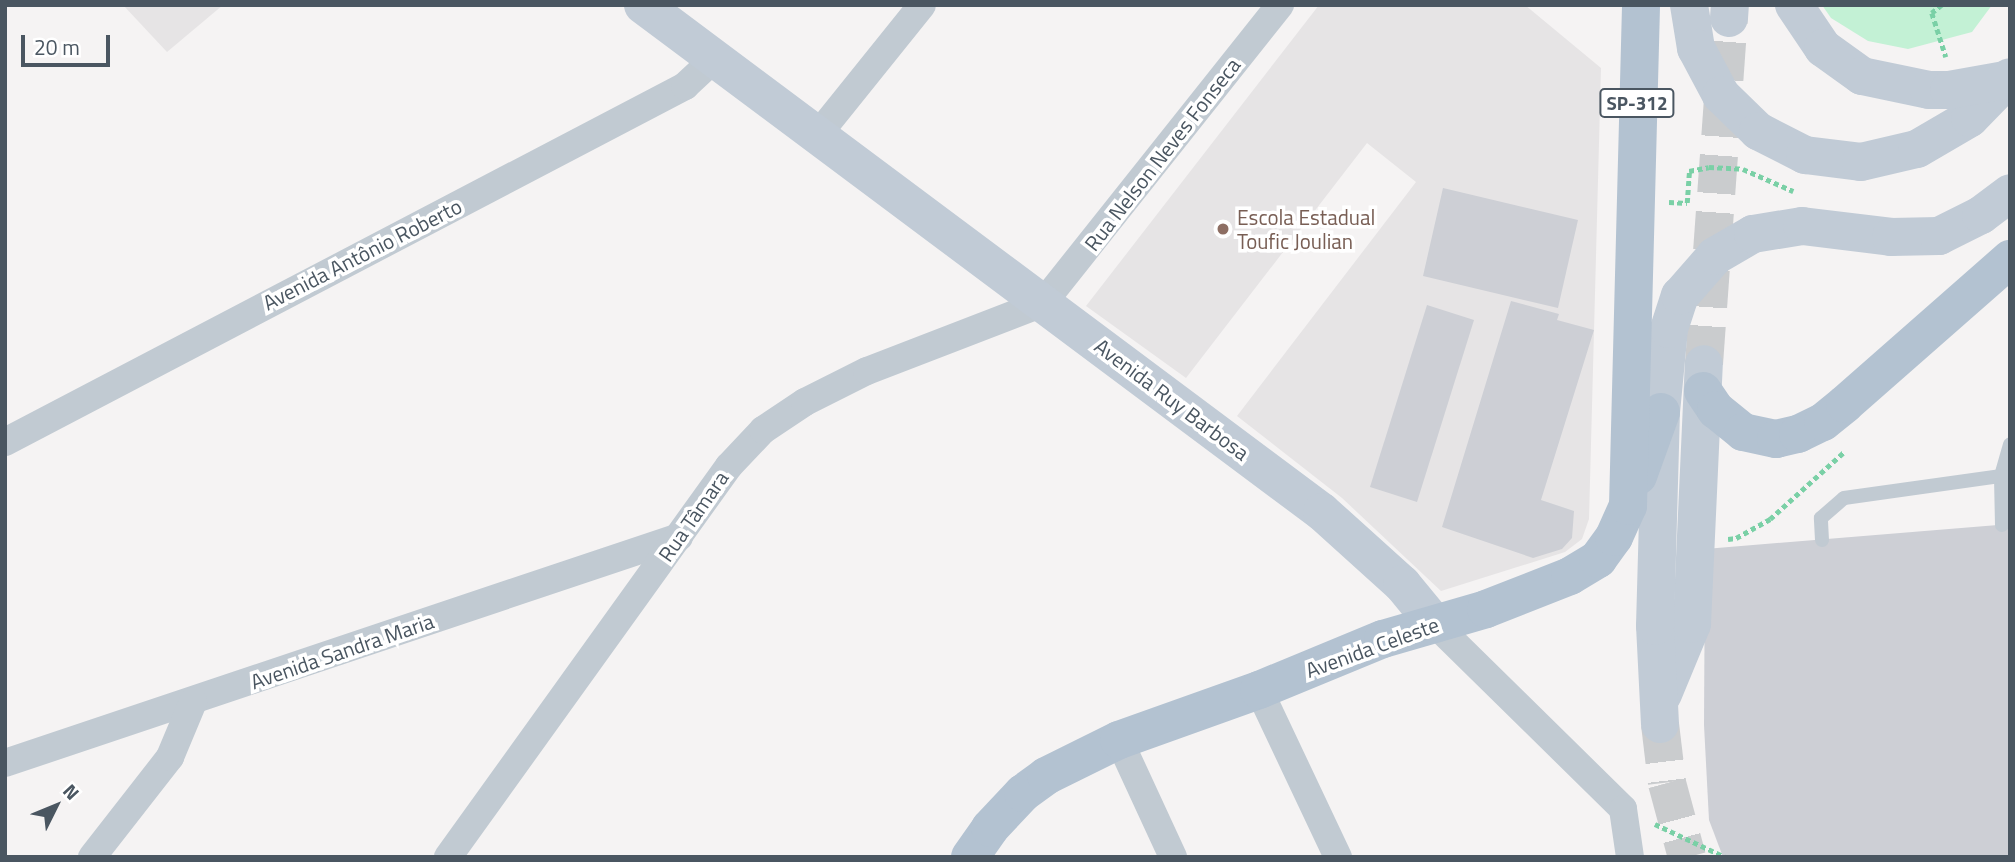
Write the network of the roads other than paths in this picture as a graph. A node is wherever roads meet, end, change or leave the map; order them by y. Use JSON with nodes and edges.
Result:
{"nodes":[{"id":1,"x":643,"y":5,"type":"edge"},
{"id":2,"x":922,"y":5,"type":"edge"},
{"id":3,"x":1280,"y":5,"type":"edge"},
{"id":4,"x":1641,"y":5,"type":"edge"},
{"id":5,"x":1689,"y":5,"type":"edge"},
{"id":6,"x":1794,"y":5,"type":"edge"},
{"id":7,"x":714,"y":59,"type":"junction"},
{"id":8,"x":2007,"y":79,"type":"edge"},
{"id":9,"x":816,"y":137,"type":"junction"},
{"id":10,"x":2010,"y":193,"type":"edge"},
{"id":11,"x":2010,"y":259,"type":"edge"},
{"id":12,"x":1043,"y":303,"type":"junction"},
{"id":13,"x":1661,"y":412,"type":"junction"},
{"id":14,"x":5,"y":442,"type":"edge"},
{"id":15,"x":2010,"y":444,"type":"edge"},
{"id":16,"x":2001,"y":476,"type":"junction"},
{"id":17,"x":1628,"y":506,"type":"junction"},
{"id":18,"x":2002,"y":525,"type":"dead end"},
{"id":19,"x":679,"y":537,"type":"junction"},
{"id":20,"x":1822,"y":540,"type":"dead end"},
{"id":21,"x":1434,"y":622,"type":"junction"},
{"id":22,"x":1259,"y":690,"type":"junction"},
{"id":23,"x":193,"y":702,"type":"junction"},
{"id":24,"x":1119,"y":740,"type":"junction"},
{"id":25,"x":5,"y":763,"type":"edge"},
{"id":26,"x":92,"y":857,"type":"edge"},
{"id":27,"x":448,"y":857,"type":"edge"},
{"id":28,"x":970,"y":857,"type":"edge"},
{"id":29,"x":1173,"y":857,"type":"edge"},
{"id":30,"x":1338,"y":857,"type":"edge"},
{"id":31,"x":1630,"y":857,"type":"edge"}],
"edges":[{"from":1,"to":7,"type":"main road","name":"Avenida Ruy Barbosa"},
{"from":2,"to":9,"type":"street"},
{"from":3,"to":12,"type":"street","name":"Rua Nelson Neves Fonseca"},
{"from":4,"to":17,"type":"main road","name":"Avenida Celeste","number":"SP-312"},
{"from":5,"to":8,"type":"main road"},
{"from":6,"to":8,"type":"main road"},
{"from":7,"to":9,"type":"main road","name":"Avenida Ruy Barbosa"},
{"from":7,"to":14,"type":"street","name":"Avenida Antônio Roberto"},
{"from":9,"to":12,"type":"main road","name":"Avenida Ruy Barbosa"},
{"from":10,"to":13,"type":"main road"},
{"from":11,"to":13,"type":"main road"},
{"from":12,"to":19,"type":"street","name":"Rua Tâmara"},
{"from":12,"to":21,"type":"main road","name":"Avenida Ruy Barbosa"},
{"from":13,"to":17,"type":"main road"},
{"from":15,"to":16,"type":"lane"},
{"from":16,"to":18,"type":"lane"},
{"from":16,"to":20,"type":"lane"},
{"from":17,"to":21,"type":"main road","name":"Avenida Celeste"},
{"from":19,"to":23,"type":"street","name":"Avenida Sandra Maria"},
{"from":19,"to":27,"type":"street","name":"Rua Tâmara"},
{"from":21,"to":22,"type":"main road","name":"Avenida Celeste"},
{"from":21,"to":31,"type":"street","name":"Avenida Ruy Barbosa"},
{"from":22,"to":24,"type":"main road","name":"Avenida Celeste"},
{"from":22,"to":30,"type":"street"},
{"from":23,"to":25,"type":"street","name":"Avenida Sandra Maria"},
{"from":23,"to":26,"type":"street"},
{"from":24,"to":28,"type":"main road","name":"Avenida Celeste"},
{"from":24,"to":29,"type":"street"}]}
